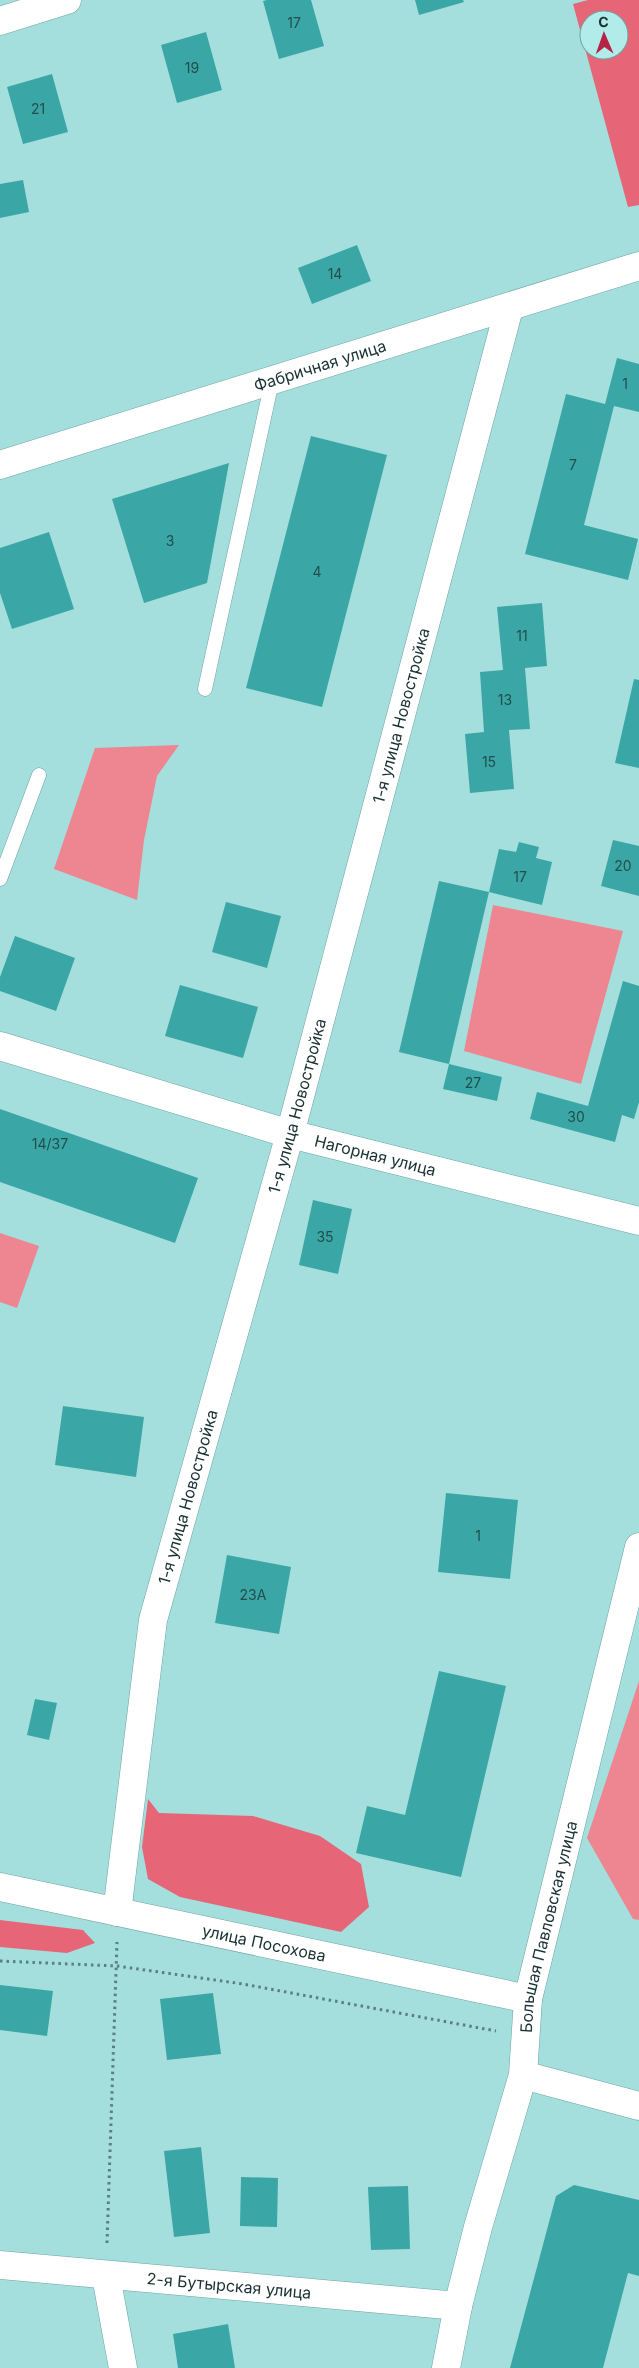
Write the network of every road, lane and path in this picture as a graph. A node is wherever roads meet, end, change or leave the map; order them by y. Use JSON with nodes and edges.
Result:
{"nodes":[{"id":1,"x":68,"y":0,"type":"edge"},
{"id":2,"x":0,"y":21,"type":"edge"},
{"id":3,"x":639,"y":266,"type":"edge"},
{"id":4,"x":509,"y":308,"type":"junction"},
{"id":5,"x":272,"y":381,"type":"junction"},
{"id":6,"x":0,"y":465,"type":"edge"},
{"id":7,"x":205,"y":689,"type":"dead end"},
{"id":8,"x":39,"y":775,"type":"dead end"},
{"id":9,"x":3,"y":864,"type":"edge"},
{"id":10,"x":0,"y":880,"type":"edge"},
{"id":11,"x":0,"y":1046,"type":"edge"},
{"id":12,"x":290,"y":1134,"type":"junction"},
{"id":13,"x":639,"y":1221,"type":"edge"},
{"id":14,"x":639,"y":1547,"type":"edge"},
{"id":15,"x":0,"y":1887,"type":"edge"},
{"id":16,"x":117,"y":1912,"type":"junction"},
{"id":17,"x":0,"y":1960,"type":"edge"},
{"id":18,"x":117,"y":1966,"type":"junction"},
{"id":19,"x":528,"y":1999,"type":"junction"},
{"id":20,"x":526,"y":2037,"type":"junction"},
{"id":21,"x":523,"y":2075,"type":"junction"},
{"id":22,"x":639,"y":2106,"type":"edge"},
{"id":23,"x":0,"y":2265,"type":"edge"},
{"id":24,"x":106,"y":2276,"type":"junction"},
{"id":25,"x":458,"y":2306,"type":"junction"},
{"id":26,"x":123,"y":2368,"type":"edge"},
{"id":27,"x":446,"y":2368,"type":"edge"}],
"edges":[{"from":1,"to":2,"type":"street"},
{"from":3,"to":4,"type":"street","name":"Фабричная улица"},
{"from":4,"to":5,"type":"street","name":"Фабричная улица"},
{"from":4,"to":12,"type":"street","name":"1-я улица Новостройка"},
{"from":5,"to":6,"type":"street","name":"Фабричная улица"},
{"from":5,"to":7,"type":"lane"},
{"from":8,"to":9,"type":"lane"},
{"from":9,"to":10,"type":"lane"},
{"from":11,"to":12,"type":"street","name":"Нагорная улица"},
{"from":12,"to":13,"type":"street","name":"Нагорная улица"},
{"from":12,"to":16,"type":"street","name":"1-я улица Новостройка"},
{"from":14,"to":19,"type":"street","name":"Большая Павловская улица"},
{"from":15,"to":16,"type":"street","name":"улица Посохова"},
{"from":16,"to":18,"type":"path"},
{"from":16,"to":19,"type":"street","name":"улица Посохова"},
{"from":17,"to":18,"type":"path"},
{"from":18,"to":20,"type":"path"},
{"from":18,"to":24,"type":"path"},
{"from":19,"to":20,"type":"street","name":"Большая Павловская улица"},
{"from":20,"to":21,"type":"street","name":"Большая Павловская улица"},
{"from":21,"to":22,"type":"street"},
{"from":21,"to":25,"type":"street","name":"Большая Павловская улица"},
{"from":23,"to":24,"type":"street","name":"2-я Бутырская улица"},
{"from":24,"to":25,"type":"street","name":"2-я Бутырская улица"},
{"from":24,"to":26,"type":"street"},
{"from":25,"to":27,"type":"street","name":"Большая Павловская улица"}]}
